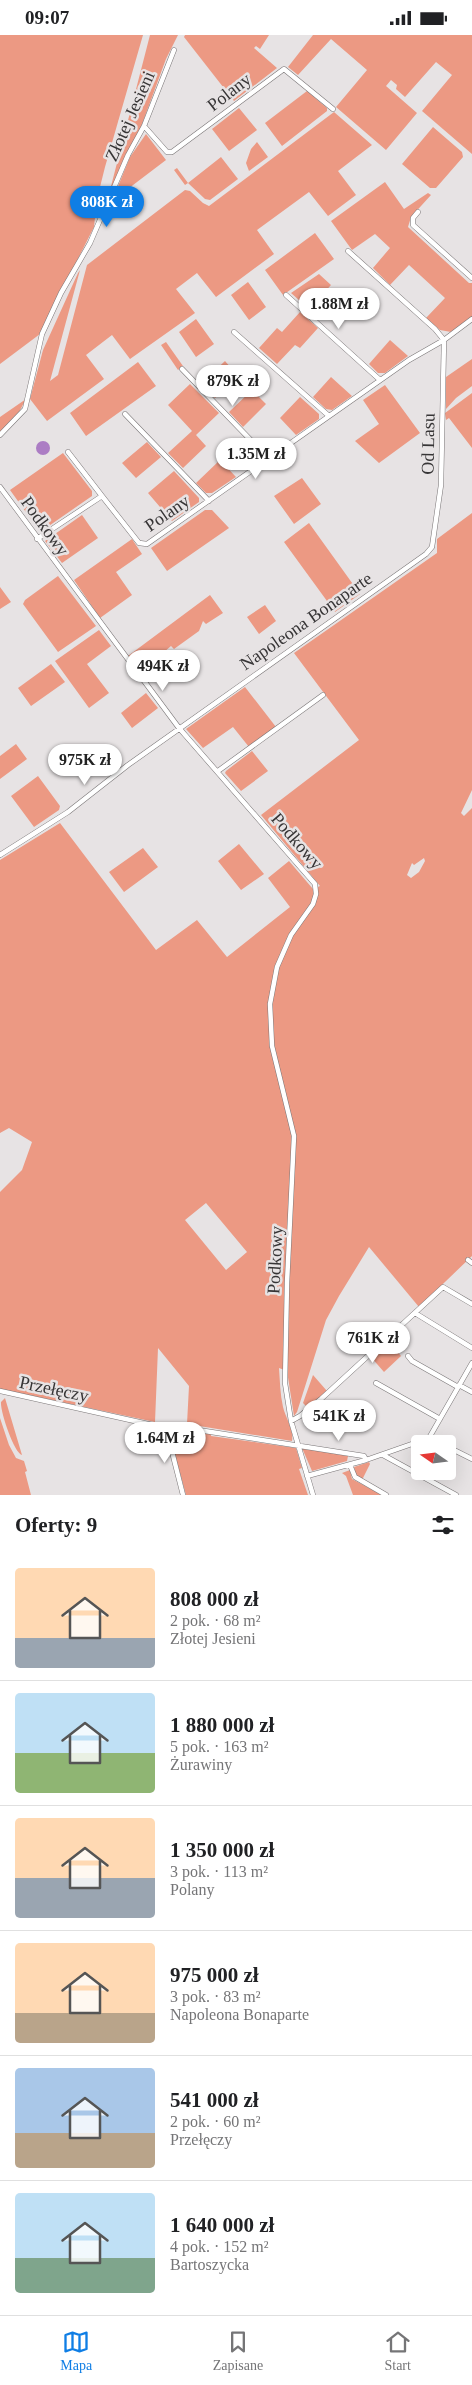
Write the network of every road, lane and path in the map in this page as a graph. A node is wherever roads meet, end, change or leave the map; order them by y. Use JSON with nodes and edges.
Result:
{"nodes":[{"id":1,"x":174,"y":50,"type":"dead end"},
{"id":2,"x":333,"y":109,"type":"dead end"},
{"id":3,"x":144,"y":126,"type":"junction"},
{"id":4,"x":418,"y":212,"type":"dead end"},
{"id":5,"x":348,"y":251,"type":"dead end"},
{"id":6,"x":472,"y":278,"type":"edge"},
{"id":7,"x":286,"y":295,"type":"dead end"},
{"id":8,"x":472,"y":319,"type":"edge"},
{"id":9,"x":234,"y":332,"type":"dead end"},
{"id":10,"x":444,"y":340,"type":"junction"},
{"id":11,"x":182,"y":369,"type":"dead end"},
{"id":12,"x":380,"y":380,"type":"junction"},
{"id":13,"x":125,"y":414,"type":"dead end"},
{"id":14,"x":329,"y":416,"type":"junction"},
{"id":15,"x":0,"y":435,"type":"edge"},
{"id":16,"x":68,"y":452,"type":"dead end"},
{"id":17,"x":270,"y":459,"type":"junction"},
{"id":18,"x":0,"y":487,"type":"edge"},
{"id":19,"x":102,"y":496,"type":"junction"},
{"id":20,"x":209,"y":501,"type":"junction"},
{"id":21,"x":37,"y":539,"type":"junction"},
{"id":22,"x":432,"y":547,"type":"joint"},
{"id":23,"x":323,"y":695,"type":"dead end"},
{"id":24,"x":179,"y":729,"type":"junction"},
{"id":25,"x":218,"y":771,"type":"junction"},
{"id":26,"x":0,"y":855,"type":"edge"},
{"id":27,"x":472,"y":1303,"type":"edge"},
{"id":28,"x":414,"y":1313,"type":"junction"},
{"id":29,"x":472,"y":1348,"type":"edge"},
{"id":30,"x":408,"y":1356,"type":"dead end"},
{"id":31,"x":472,"y":1363,"type":"edge"},
{"id":32,"x":376,"y":1383,"type":"dead end"},
{"id":33,"x":459,"y":1386,"type":"junction"},
{"id":34,"x":0,"y":1391,"type":"edge"},
{"id":35,"x":472,"y":1392,"type":"edge"},
{"id":36,"x":440,"y":1419,"type":"junction"},
{"id":37,"x":291,"y":1421,"type":"junction"},
{"id":38,"x":166,"y":1428,"type":"junction"},
{"id":39,"x":431,"y":1435,"type":"edge"},
{"id":40,"x":298,"y":1445,"type":"junction"},
{"id":41,"x":411,"y":1445,"type":"edge"},
{"id":42,"x":456,"y":1451,"type":"edge"},
{"id":43,"x":382,"y":1455,"type":"junction"},
{"id":44,"x":472,"y":1459,"type":"edge"},
{"id":45,"x":366,"y":1460,"type":"junction"},
{"id":46,"x":350,"y":1465,"type":"junction"},
{"id":47,"x":307,"y":1476,"type":"junction"},
{"id":48,"x":183,"y":1495,"type":"edge"},
{"id":49,"x":313,"y":1495,"type":"edge"},
{"id":50,"x":386,"y":1495,"type":"edge"},
{"id":51,"x":456,"y":1495,"type":"edge"}],
"edges":[{"from":1,"to":3,"type":"street","name":"Złotej Jesieni"},
{"from":2,"to":3,"type":"street","name":"Polany"},
{"from":3,"to":15,"type":"street","name":"Złotej Jesieni"},
{"from":4,"to":6,"type":"street"},
{"from":5,"to":10,"type":"street"},
{"from":7,"to":12,"type":"street"},
{"from":8,"to":10,"type":"street","name":"Polany"},
{"from":9,"to":14,"type":"street"},
{"from":10,"to":12,"type":"street","name":"Polany"},
{"from":10,"to":22,"type":"street","name":"Od Lasu"},
{"from":11,"to":17,"type":"street"},
{"from":12,"to":14,"type":"street","name":"Polany"},
{"from":13,"to":20,"type":"street"},
{"from":14,"to":17,"type":"street","name":"Polany"},
{"from":16,"to":19,"type":"street"},
{"from":17,"to":20,"type":"street","name":"Polany"},
{"from":18,"to":21,"type":"street","name":"Podkowy"},
{"from":19,"to":20,"type":"street","name":"Polany"},
{"from":19,"to":21,"type":"street"},
{"from":21,"to":24,"type":"street","name":"Podkowy"},
{"from":22,"to":24,"type":"street","name":"Napoleona Bonaparte"},
{"from":23,"to":25,"type":"street"},
{"from":24,"to":25,"type":"street","name":"Podkowy"},
{"from":24,"to":26,"type":"street","name":"Napoleona Bonaparte"},
{"from":25,"to":37,"type":"street","name":"Podkowy"},
{"from":27,"to":28,"type":"street"},
{"from":28,"to":29,"type":"street"},
{"from":28,"to":37,"type":"street"},
{"from":30,"to":33,"type":"street"},
{"from":31,"to":33,"type":"street"},
{"from":32,"to":36,"type":"street"},
{"from":33,"to":35,"type":"street"},
{"from":33,"to":36,"type":"street"},
{"from":34,"to":38,"type":"street","name":"Przełęczy"},
{"from":36,"to":39,"type":"street"},
{"from":37,"to":40,"type":"street","name":"Podkowy"},
{"from":38,"to":40,"type":"street","name":"Przełęczy"},
{"from":38,"to":48,"type":"street"},
{"from":40,"to":45,"type":"street","name":"Przełęczy"},
{"from":40,"to":47,"type":"street","name":"Podkowy"},
{"from":41,"to":43,"type":"street"},
{"from":42,"to":44,"type":"street"},
{"from":43,"to":45,"type":"street"},
{"from":43,"to":51,"type":"street"},
{"from":45,"to":46,"type":"street"},
{"from":46,"to":47,"type":"street"},
{"from":46,"to":50,"type":"street"},
{"from":47,"to":49,"type":"street","name":"Podkowy"}]}
